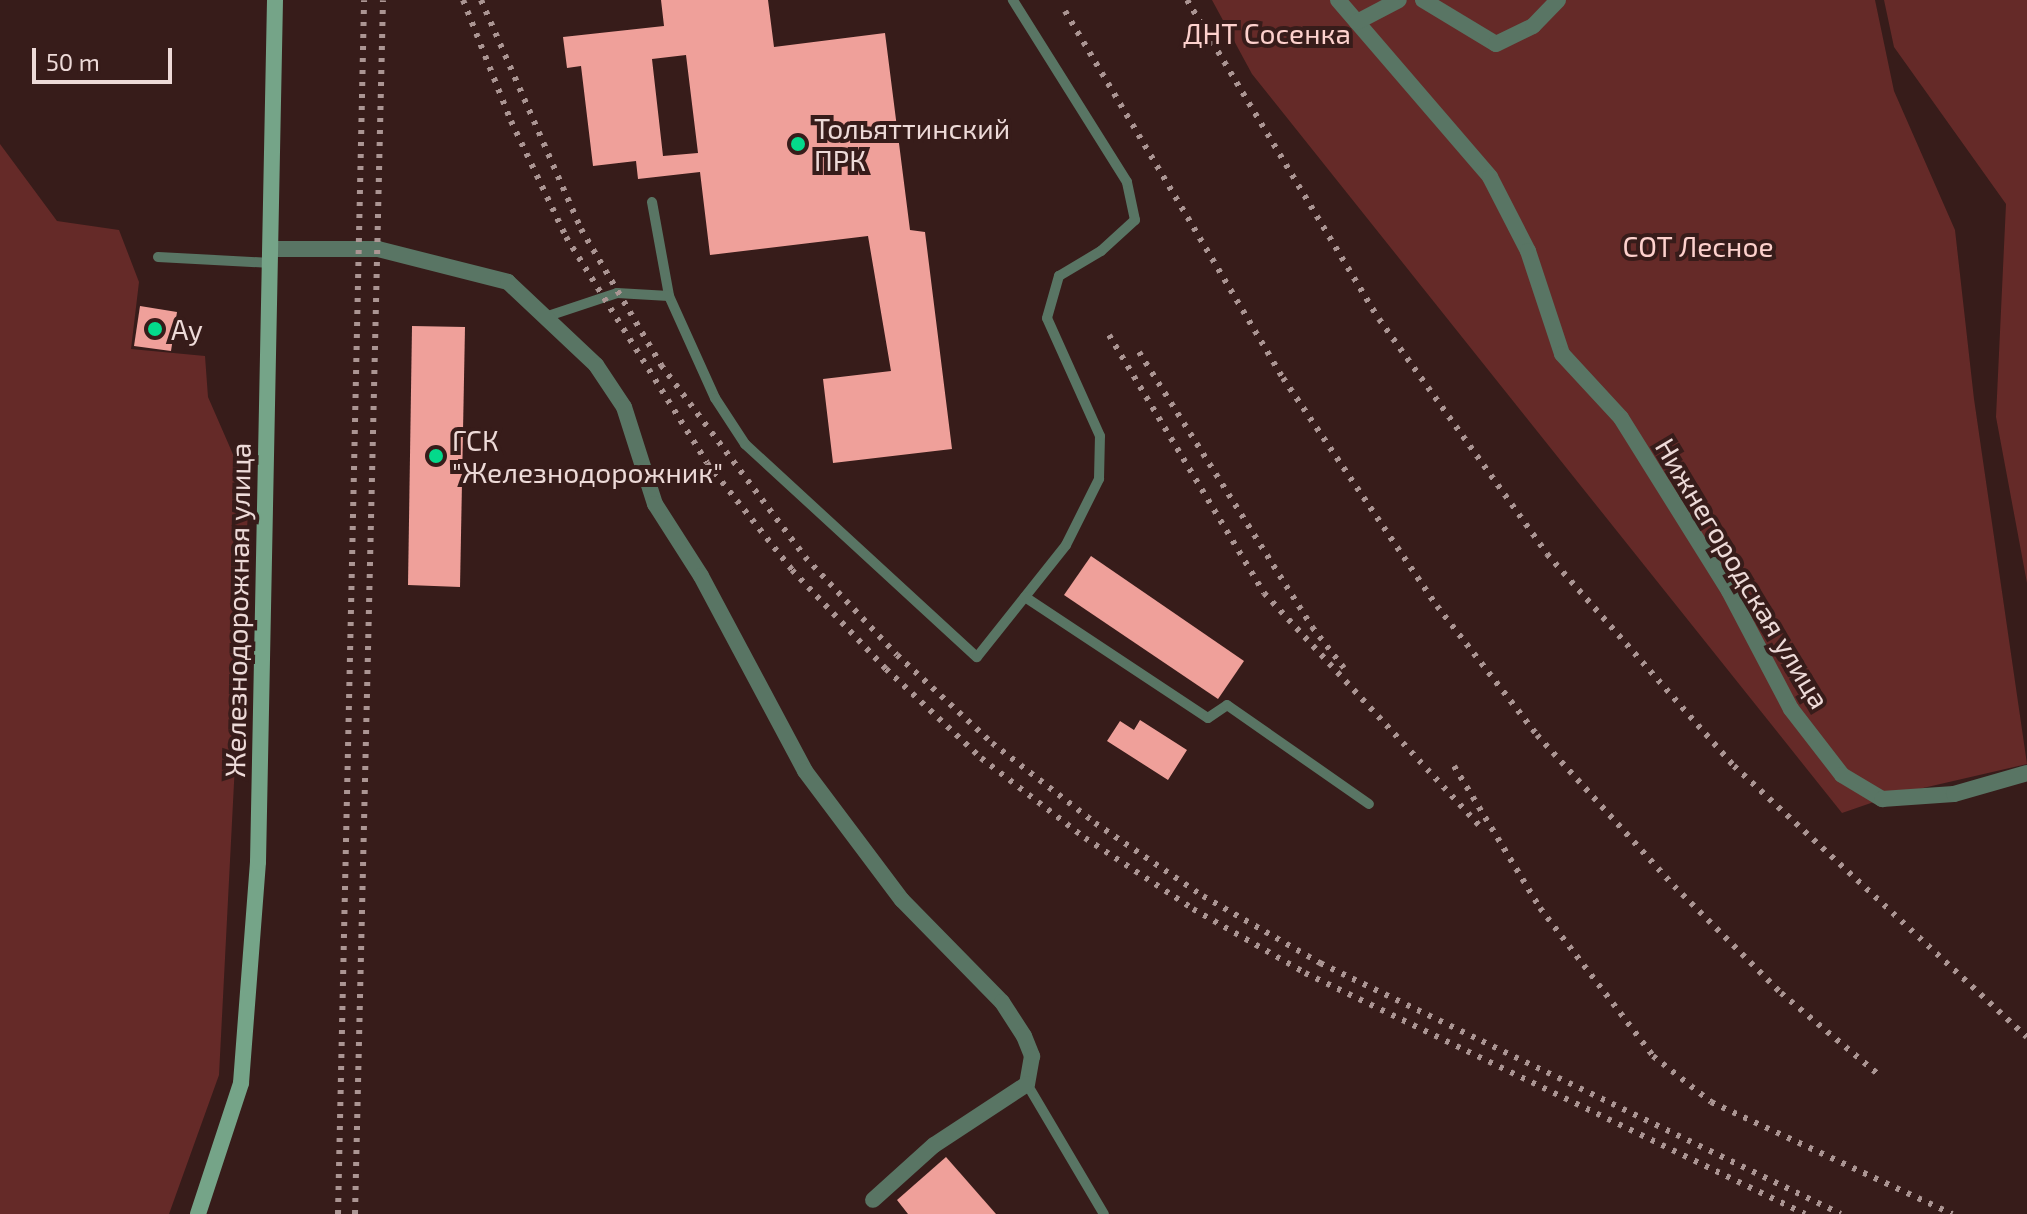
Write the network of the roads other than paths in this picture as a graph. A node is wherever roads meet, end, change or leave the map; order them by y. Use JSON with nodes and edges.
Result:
{"nodes":[{"id":1,"x":275,"y":0,"type":"edge"},
{"id":2,"x":1013,"y":0,"type":"edge"},
{"id":3,"x":1338,"y":0,"type":"edge"},
{"id":4,"x":1399,"y":0,"type":"edge"},
{"id":5,"x":1423,"y":0,"type":"edge"},
{"id":6,"x":1558,"y":0,"type":"edge"},
{"id":7,"x":1357,"y":22,"type":"junction"},
{"id":8,"x":652,"y":202,"type":"dead end"},
{"id":9,"x":271,"y":256,"type":"junction"},
{"id":10,"x":158,"y":257,"type":"dead end"},
{"id":11,"x":669,"y":296,"type":"junction"},
{"id":12,"x":548,"y":316,"type":"junction"},
{"id":13,"x":1025,"y":597,"type":"junction"},
{"id":14,"x":2027,"y":773,"type":"edge"},
{"id":15,"x":1369,"y":804,"type":"dead end"},
{"id":16,"x":1027,"y":1084,"type":"junction"},
{"id":17,"x":873,"y":1200,"type":"dead end"},
{"id":18,"x":198,"y":1214,"type":"edge"},
{"id":19,"x":1104,"y":1214,"type":"edge"}],
"edges":[{"from":1,"to":9,"type":"main road","name":"Железнодорожная улица"},
{"from":2,"to":13,"type":"lane"},
{"from":3,"to":7,"type":"street","name":"Нижнегородская улица"},
{"from":4,"to":7,"type":"street"},
{"from":5,"to":6,"type":"street"},
{"from":7,"to":14,"type":"street","name":"Нижнегородская улица"},
{"from":8,"to":11,"type":"lane"},
{"from":9,"to":10,"type":"lane"},
{"from":9,"to":12,"type":"street"},
{"from":9,"to":18,"type":"main road","name":"Железнодорожная улица"},
{"from":11,"to":12,"type":"lane"},
{"from":11,"to":13,"type":"lane"},
{"from":12,"to":16,"type":"street"},
{"from":13,"to":15,"type":"lane"},
{"from":16,"to":17,"type":"street"},
{"from":16,"to":19,"type":"lane"}]}
